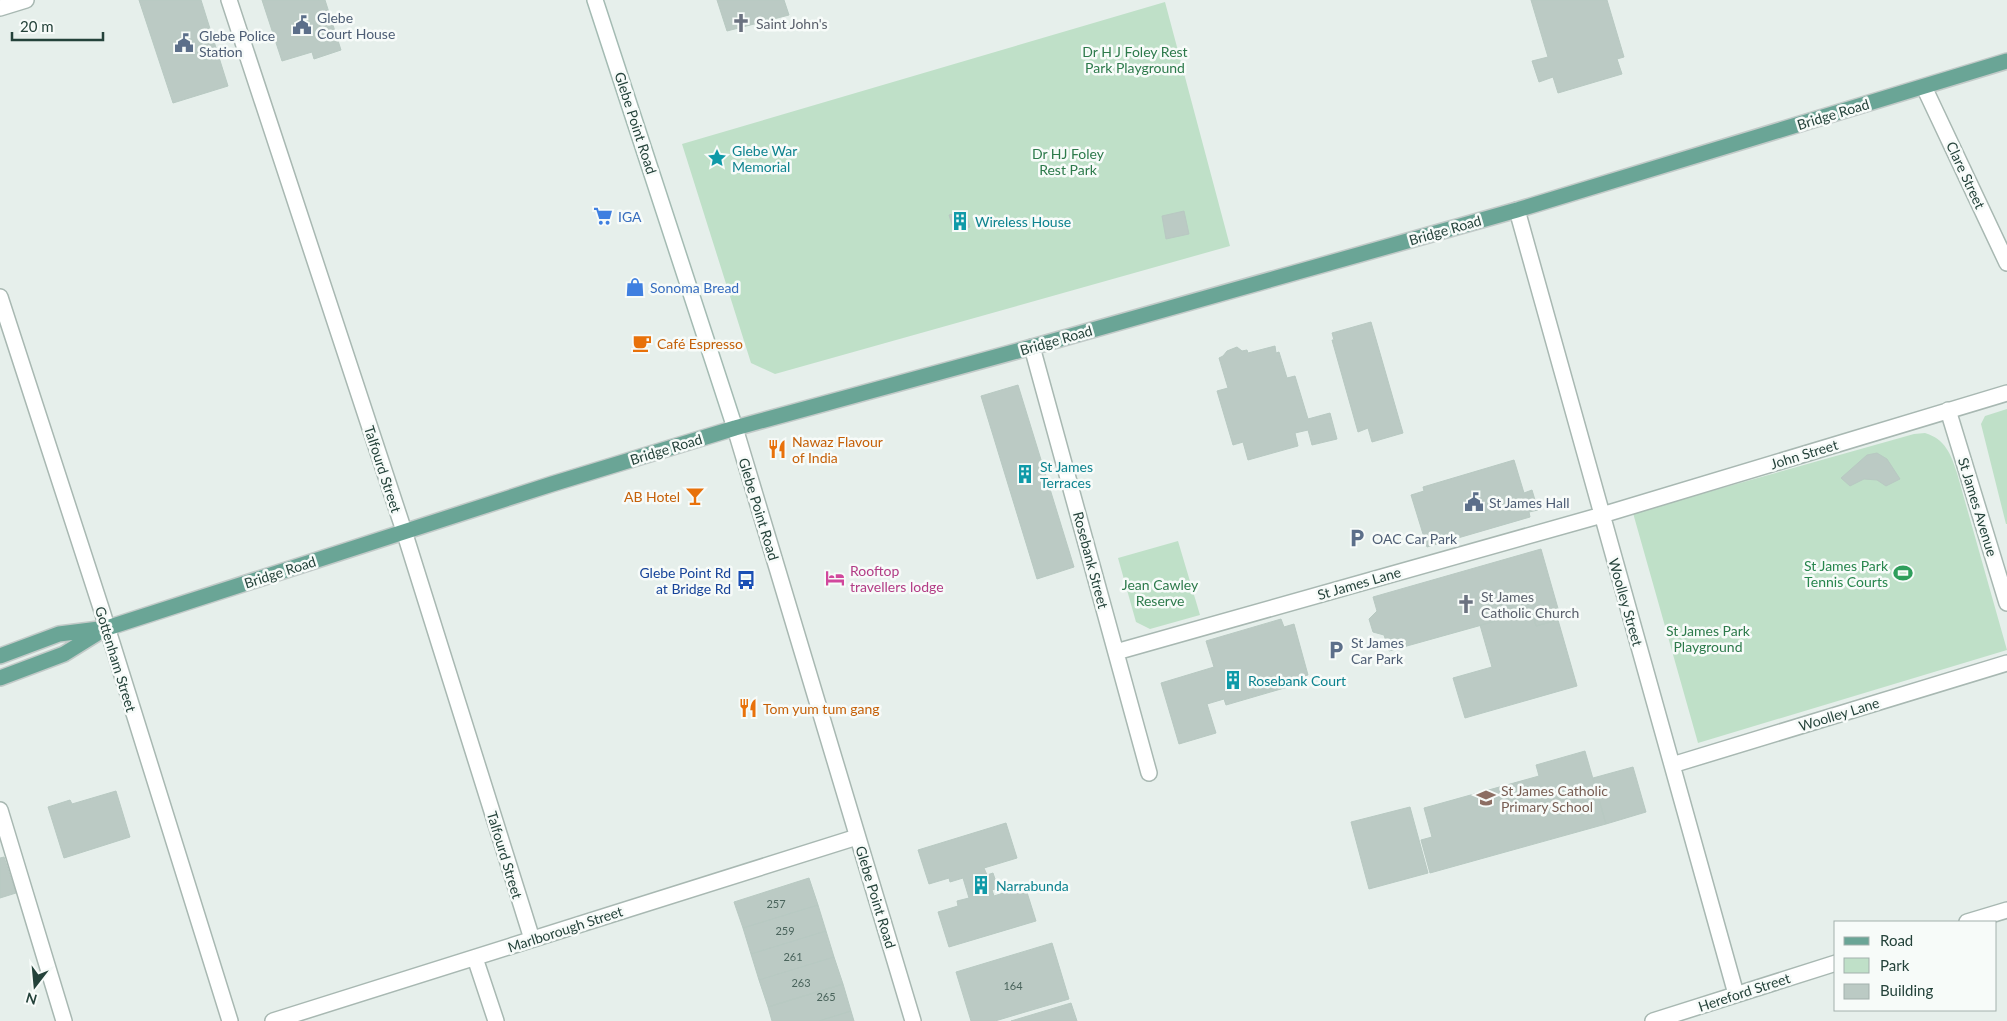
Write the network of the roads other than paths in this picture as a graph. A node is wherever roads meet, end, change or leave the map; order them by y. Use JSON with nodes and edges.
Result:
{"nodes":[{"id":1,"x":26,"y":0,"type":"edge"},
{"id":2,"x":229,"y":0,"type":"edge"},
{"id":3,"x":595,"y":0,"type":"edge"},
{"id":4,"x":0,"y":8,"type":"edge"},
{"id":5,"x":2007,"y":61,"type":"edge"},
{"id":6,"x":1924,"y":87,"type":"junction"},
{"id":7,"x":1517,"y":210,"type":"junction"},
{"id":8,"x":2007,"y":262,"type":"edge"},
{"id":9,"x":0,"y":297,"type":"edge"},
{"id":10,"x":1032,"y":347,"type":"junction"},
{"id":11,"x":2007,"y":393,"type":"edge"},
{"id":12,"x":1948,"y":410,"type":"junction"},
{"id":13,"x":735,"y":428,"type":"junction"},
{"id":14,"x":1602,"y":515,"type":"junction"},
{"id":15,"x":404,"y":532,"type":"junction"},
{"id":16,"x":2007,"y":603,"type":"edge"},
{"id":17,"x":107,"y":628,"type":"junction"},
{"id":18,"x":1116,"y":652,"type":"junction"},
{"id":19,"x":0,"y":656,"type":"edge"},
{"id":20,"x":2007,"y":663,"type":"edge"},
{"id":21,"x":0,"y":678,"type":"edge"},
{"id":22,"x":1672,"y":765,"type":"junction"},
{"id":23,"x":1149,"y":773,"type":"dead end"},
{"id":24,"x":0,"y":810,"type":"edge"},
{"id":25,"x":857,"y":837,"type":"junction"},
{"id":26,"x":2007,"y":910,"type":"edge"},
{"id":27,"x":1970,"y":921,"type":"edge"},
{"id":28,"x":532,"y":939,"type":"junction"},
{"id":29,"x":475,"y":958,"type":"junction"},
{"id":30,"x":1834,"y":964,"type":"edge"},
{"id":31,"x":1736,"y":994,"type":"junction"},
{"id":32,"x":307,"y":1016,"type":"edge"},
{"id":33,"x":64,"y":1021,"type":"edge"},
{"id":34,"x":230,"y":1021,"type":"edge"},
{"id":35,"x":273,"y":1021,"type":"edge"},
{"id":36,"x":496,"y":1021,"type":"edge"},
{"id":37,"x":913,"y":1021,"type":"edge"},
{"id":38,"x":1653,"y":1021,"type":"edge"}],
"edges":[{"from":1,"to":4,"type":"street"},
{"from":2,"to":15,"type":"street","name":"Talfourd Street"},
{"from":3,"to":13,"type":"street","name":"Glebe Point Road"},
{"from":5,"to":6,"type":"main road","name":"Bridge Road"},
{"from":6,"to":7,"type":"main road","name":"Bridge Road"},
{"from":6,"to":8,"type":"street","name":"Clare Street"},
{"from":7,"to":10,"type":"main road","name":"Bridge Road"},
{"from":7,"to":14,"type":"street","name":"Woolley Street"},
{"from":9,"to":17,"type":"street","name":"Gottenham Street"},
{"from":10,"to":13,"type":"main road","name":"Bridge Road"},
{"from":10,"to":18,"type":"street","name":"Rosebank Street"},
{"from":11,"to":12,"type":"street","name":"John Street"},
{"from":12,"to":14,"type":"street","name":"John Street"},
{"from":12,"to":16,"type":"street","name":"St James Avenue"},
{"from":13,"to":15,"type":"main road","name":"Bridge Road"},
{"from":13,"to":25,"type":"street","name":"Glebe Point Road"},
{"from":14,"to":18,"type":"street","name":"St James Lane"},
{"from":14,"to":22,"type":"street","name":"Woolley Street"},
{"from":15,"to":17,"type":"main road","name":"Bridge Road"},
{"from":15,"to":28,"type":"street","name":"Talfourd Street"},
{"from":17,"to":19,"type":"main road","name":"Bridge Road"},
{"from":17,"to":21,"type":"main road","name":"Bridge Road"},
{"from":17,"to":34,"type":"street","name":"Gottenham Street"},
{"from":18,"to":23,"type":"street","name":"Rosebank Street"},
{"from":20,"to":22,"type":"street","name":"Woolley Lane"},
{"from":22,"to":31,"type":"street","name":"Woolley Street"},
{"from":24,"to":33,"type":"street"},
{"from":25,"to":28,"type":"street","name":"Marlborough Street"},
{"from":25,"to":37,"type":"street","name":"Glebe Point Road"},
{"from":26,"to":27,"type":"street"},
{"from":28,"to":29,"type":"street","name":"Marlborough Street"},
{"from":29,"to":32,"type":"street","name":"Marlborough Street"},
{"from":29,"to":36,"type":"street"},
{"from":30,"to":31,"type":"street","name":"Hereford Street"},
{"from":31,"to":38,"type":"street","name":"Hereford Street"},
{"from":32,"to":35,"type":"street","name":"Marlborough Street"}]}
